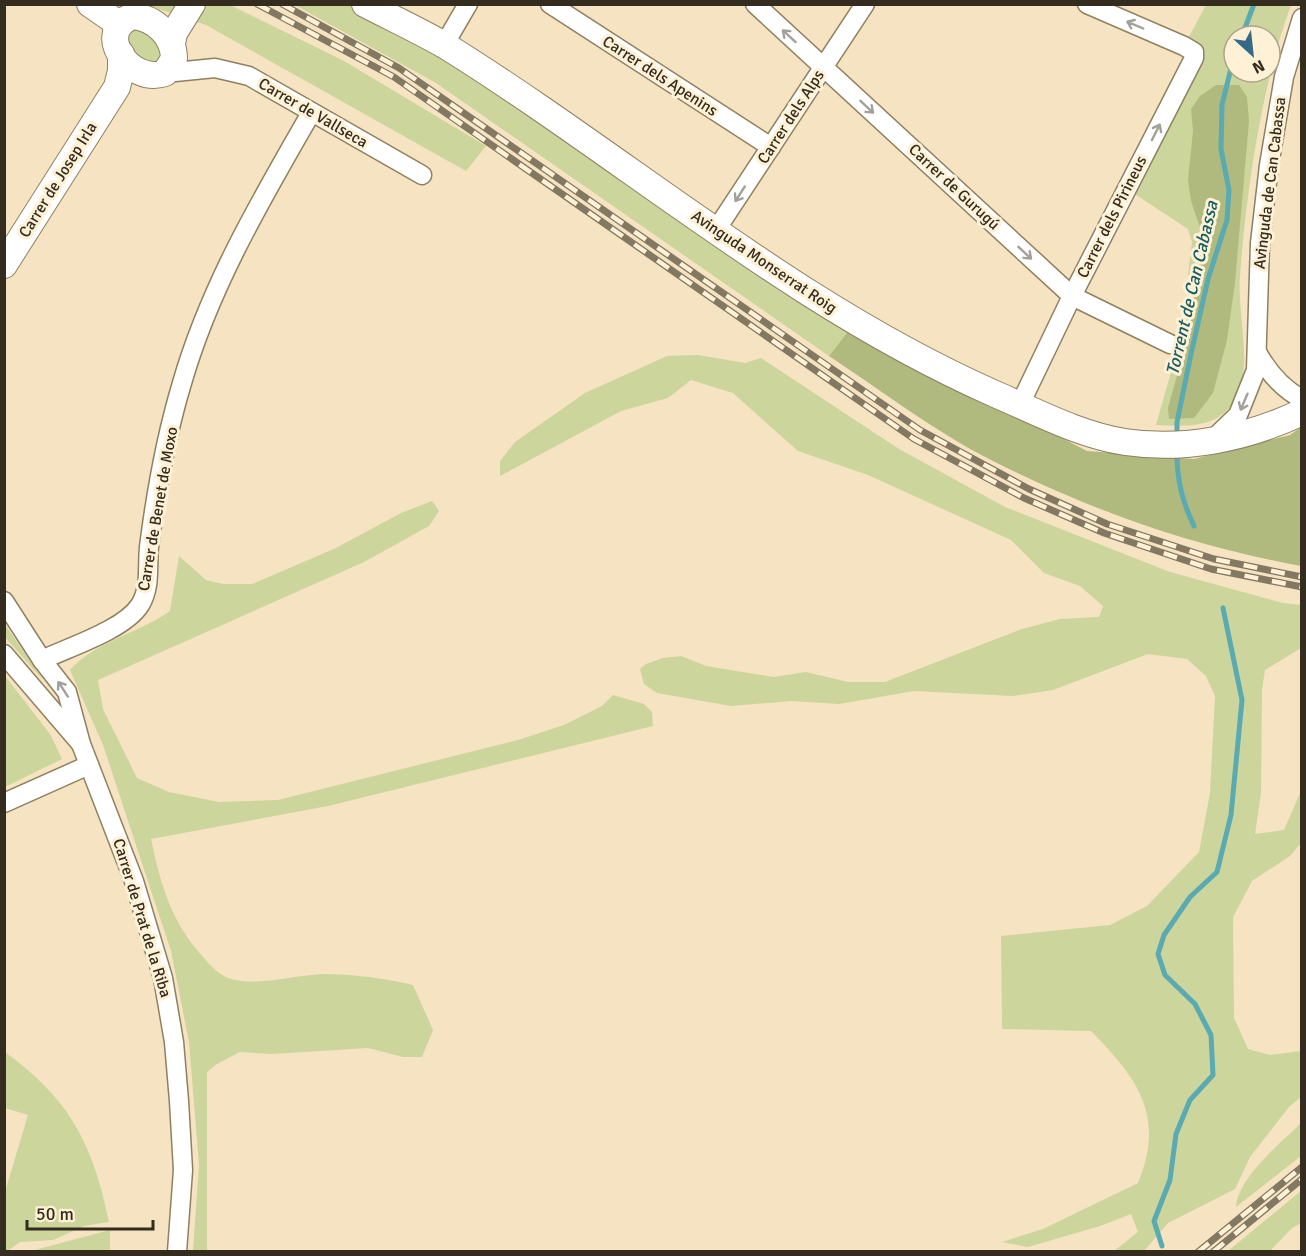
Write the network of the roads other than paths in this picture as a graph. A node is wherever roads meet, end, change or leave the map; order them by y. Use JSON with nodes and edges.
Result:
{"nodes":[{"id":1,"x":90,"y":4,"type":"edge"},
{"id":2,"x":365,"y":4,"type":"edge"},
{"id":3,"x":468,"y":4,"type":"edge"},
{"id":4,"x":550,"y":4,"type":"edge"},
{"id":5,"x":755,"y":4,"type":"edge"},
{"id":6,"x":865,"y":4,"type":"edge"},
{"id":7,"x":1087,"y":4,"type":"edge"},
{"id":8,"x":190,"y":7,"type":"edge"},
{"id":9,"x":138,"y":15,"type":"edge"},
{"id":10,"x":1302,"y":18,"type":"edge"},
{"id":11,"x":444,"y":45,"type":"junction"},
{"id":12,"x":121,"y":54,"type":"junction"},
{"id":13,"x":164,"y":62,"type":"junction"},
{"id":14,"x":824,"y":67,"type":"junction"},
{"id":15,"x":113,"y":95,"type":"junction"},
{"id":16,"x":311,"y":113,"type":"junction"},
{"id":17,"x":771,"y":147,"type":"junction"},
{"id":18,"x":422,"y":175,"type":"dead end"},
{"id":19,"x":716,"y":230,"type":"junction"},
{"id":20,"x":4,"y":265,"type":"edge"},
{"id":21,"x":1072,"y":296,"type":"junction"},
{"id":22,"x":1170,"y":344,"type":"dead end"},
{"id":23,"x":1256,"y":351,"type":"junction"},
{"id":24,"x":1025,"y":394,"type":"dead end"},
{"id":25,"x":1302,"y":399,"type":"edge"},
{"id":26,"x":1302,"y":412,"type":"edge"},
{"id":27,"x":1202,"y":443,"type":"junction"},
{"id":28,"x":4,"y":601,"type":"edge"},
{"id":29,"x":4,"y":654,"type":"edge"},
{"id":30,"x":42,"y":660,"type":"junction"},
{"id":31,"x":81,"y":744,"type":"junction"},
{"id":32,"x":89,"y":765,"type":"junction"},
{"id":33,"x":4,"y":802,"type":"edge"},
{"id":34,"x":178,"y":1248,"type":"edge"}],
"edges":[{"from":1,"to":9,"type":"street"},
{"from":2,"to":11,"type":"street","name":"Avinguda Monserrat Roig"},
{"from":3,"to":11,"type":"street"},
{"from":4,"to":17,"type":"street","name":"Carrer dels Apenins"},
{"from":14,"to":5,"type":"street","name":"Carrer de Gurugú","one_way":true},
{"from":6,"to":14,"type":"street","name":"Carrer dels Alps"},
{"from":21,"to":7,"type":"street","name":"Carrer dels Pirineus","one_way":true},
{"from":8,"to":13,"type":"street"},
{"from":9,"to":12,"type":"street"},
{"from":9,"to":13,"type":"street"},
{"from":10,"to":23,"type":"street","name":"Avinguda de Can Cabassa"},
{"from":11,"to":19,"type":"street","name":"Avinguda Monserrat Roig"},
{"from":12,"to":13,"type":"street"},
{"from":12,"to":15,"type":"street"},
{"from":13,"to":15,"type":"street"},
{"from":13,"to":16,"type":"street","name":"Carrer de Vallseca"},
{"from":14,"to":17,"type":"street","name":"Carrer dels Alps"},
{"from":14,"to":21,"type":"street","name":"Carrer de Gurugú","one_way":true},
{"from":15,"to":20,"type":"street","name":"Carrer de Josep Irla"},
{"from":16,"to":18,"type":"street","name":"Carrer de Vallseca"},
{"from":16,"to":30,"type":"street","name":"Carrer de Benet de Moxo"},
{"from":17,"to":19,"type":"street","name":"Carrer dels Alps","one_way":true},
{"from":19,"to":27,"type":"street","name":"Avinguda Monserrat Roig"},
{"from":21,"to":22,"type":"street","name":"Carrer de Gurugú"},
{"from":21,"to":24,"type":"street","name":"Carrer dels Pirineus"},
{"from":23,"to":25,"type":"street"},
{"from":23,"to":27,"type":"street","name":"Avinguda de Can Cabassa","one_way":true},
{"from":26,"to":27,"type":"street","name":"Avinguda Monserrat Roig"},
{"from":28,"to":30,"type":"street","name":"Carrer de Prat de la Riba"},
{"from":29,"to":31,"type":"street","name":"Carrer de Prat de la Riba"},
{"from":31,"to":30,"type":"street","name":"Carrer de Prat de la Riba","one_way":true},
{"from":31,"to":32,"type":"street","name":"Carrer de Prat de la Riba"},
{"from":32,"to":33,"type":"street"},
{"from":32,"to":34,"type":"street","name":"Carrer de Prat de la Riba"}]}
